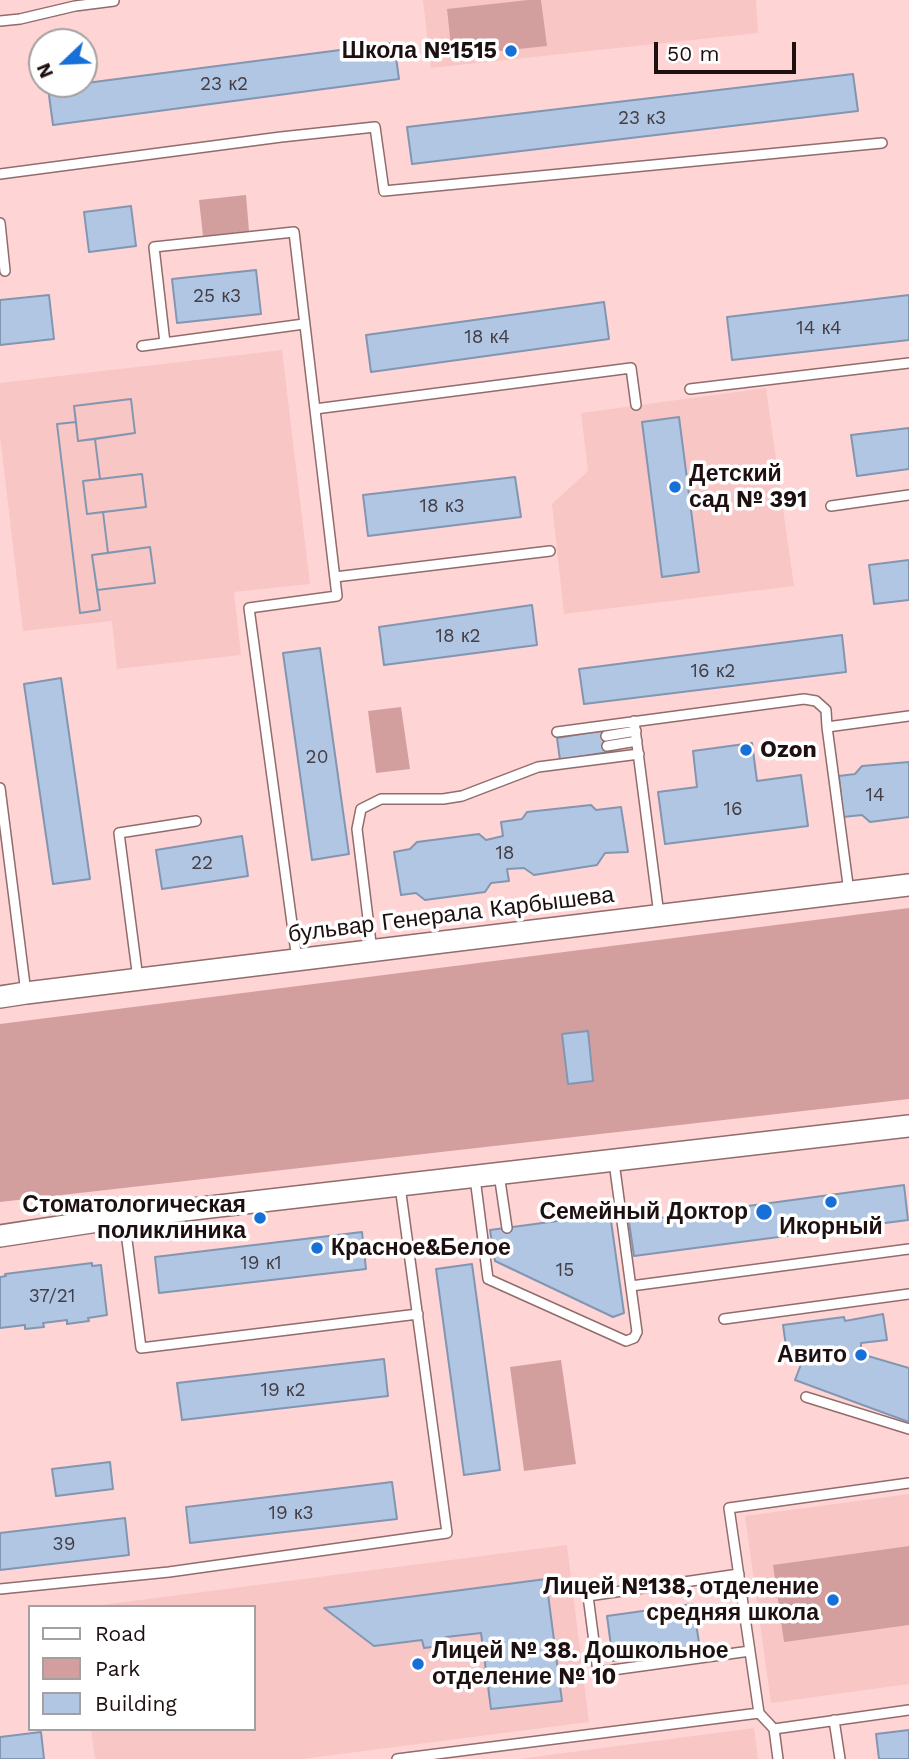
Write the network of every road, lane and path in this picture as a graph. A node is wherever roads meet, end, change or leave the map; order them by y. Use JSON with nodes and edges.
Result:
{"nodes":[{"id":1,"x":114,"y":1,"type":"edge"},
{"id":2,"x":0,"y":21,"type":"edge"},
{"id":3,"x":882,"y":143,"type":"dead end"},
{"id":4,"x":0,"y":174,"type":"edge"},
{"id":5,"x":0,"y":223,"type":"edge"},
{"id":6,"x":5,"y":271,"type":"dead end"},
{"id":7,"x":304,"y":324,"type":"junction"},
{"id":8,"x":165,"y":343,"type":"junction"},
{"id":9,"x":142,"y":346,"type":"dead end"},
{"id":10,"x":909,"y":363,"type":"edge"},
{"id":11,"x":690,"y":389,"type":"dead end"},
{"id":12,"x":636,"y":405,"type":"dead end"},
{"id":13,"x":315,"y":409,"type":"junction"},
{"id":14,"x":909,"y":495,"type":"edge"},
{"id":15,"x":831,"y":506,"type":"dead end"},
{"id":16,"x":550,"y":551,"type":"dead end"},
{"id":17,"x":335,"y":577,"type":"junction"},
{"id":18,"x":909,"y":716,"type":"edge"},
{"id":19,"x":635,"y":726,"type":"junction"},
{"id":20,"x":827,"y":727,"type":"junction"},
{"id":21,"x":557,"y":732,"type":"dead end"},
{"id":22,"x":637,"y":741,"type":"junction"},
{"id":23,"x":639,"y":754,"type":"junction"},
{"id":24,"x":0,"y":788,"type":"edge"},
{"id":25,"x":196,"y":821,"type":"dead end"},
{"id":26,"x":10,"y":870,"type":"junction"},
{"id":27,"x":0,"y":872,"type":"edge"},
{"id":28,"x":909,"y":885,"type":"edge"},
{"id":29,"x":849,"y":892,"type":"junction"},
{"id":30,"x":659,"y":915,"type":"junction"},
{"id":31,"x":372,"y":951,"type":"junction"},
{"id":32,"x":297,"y":960,"type":"junction"},
{"id":33,"x":138,"y":979,"type":"junction"},
{"id":34,"x":26,"y":993,"type":"junction"},
{"id":35,"x":0,"y":997,"type":"edge"},
{"id":36,"x":909,"y":1126,"type":"edge"},
{"id":37,"x":614,"y":1160,"type":"junction"},
{"id":38,"x":499,"y":1174,"type":"junction"},
{"id":39,"x":475,"y":1176,"type":"junction"},
{"id":40,"x":400,"y":1185,"type":"junction"},
{"id":41,"x":124,"y":1217,"type":"junction"},
{"id":42,"x":507,"y":1228,"type":"dead end"},
{"id":43,"x":0,"y":1236,"type":"edge"},
{"id":44,"x":909,"y":1249,"type":"edge"},
{"id":45,"x":631,"y":1286,"type":"junction"},
{"id":46,"x":909,"y":1294,"type":"edge"},
{"id":47,"x":418,"y":1314,"type":"junction"},
{"id":48,"x":724,"y":1318,"type":"dead end"},
{"id":49,"x":806,"y":1398,"type":"dead end"},
{"id":50,"x":909,"y":1429,"type":"edge"},
{"id":51,"x":909,"y":1483,"type":"edge"},
{"id":52,"x":739,"y":1574,"type":"junction"},
{"id":53,"x":0,"y":1589,"type":"edge"},
{"id":54,"x":750,"y":1651,"type":"junction"},
{"id":55,"x":909,"y":1710,"type":"edge"},
{"id":56,"x":759,"y":1713,"type":"junction"},
{"id":57,"x":835,"y":1720,"type":"junction"},
{"id":58,"x":774,"y":1729,"type":"junction"},
{"id":59,"x":461,"y":1755,"type":"edge"},
{"id":60,"x":397,"y":1759,"type":"edge"},
{"id":61,"x":778,"y":1759,"type":"edge"},
{"id":62,"x":840,"y":1759,"type":"edge"}],
"edges":[{"from":1,"to":2,"type":"lane"},
{"from":3,"to":4,"type":"lane"},
{"from":5,"to":6,"type":"lane"},
{"from":7,"to":8,"type":"lane"},
{"from":7,"to":8,"type":"lane"},
{"from":7,"to":13,"type":"lane"},
{"from":8,"to":9,"type":"lane"},
{"from":10,"to":11,"type":"lane"},
{"from":12,"to":13,"type":"lane"},
{"from":13,"to":17,"type":"lane"},
{"from":14,"to":15,"type":"lane"},
{"from":16,"to":17,"type":"lane"},
{"from":17,"to":32,"type":"lane"},
{"from":18,"to":20,"type":"lane"},
{"from":19,"to":20,"type":"lane"},
{"from":19,"to":21,"type":"lane"},
{"from":19,"to":22,"type":"lane"},
{"from":19,"to":22,"type":"lane"},
{"from":20,"to":29,"type":"lane"},
{"from":22,"to":23,"type":"lane"},
{"from":23,"to":30,"type":"lane"},
{"from":23,"to":31,"type":"lane"},
{"from":24,"to":26,"type":"lane"},
{"from":25,"to":33,"type":"lane"},
{"from":26,"to":27,"type":"lane"},
{"from":26,"to":34,"type":"lane"},
{"from":28,"to":29,"type":"street","name":"бульвар Генерала Карбышева"},
{"from":29,"to":30,"type":"street","name":"бульвар Генерала Карбышева"},
{"from":30,"to":31,"type":"street","name":"бульвар Генерала Карбышева"},
{"from":31,"to":32,"type":"street","name":"бульвар Генерала Карбышева"},
{"from":32,"to":33,"type":"street","name":"бульвар Генерала Карбышева"},
{"from":33,"to":34,"type":"street","name":"бульвар Генерала Карбышева"},
{"from":34,"to":35,"type":"street","name":"бульвар Генерала Карбышева"},
{"from":36,"to":37,"type":"street"},
{"from":37,"to":38,"type":"street"},
{"from":37,"to":45,"type":"lane"},
{"from":38,"to":39,"type":"street"},
{"from":38,"to":42,"type":"lane"},
{"from":39,"to":40,"type":"street"},
{"from":39,"to":45,"type":"lane"},
{"from":40,"to":41,"type":"street"},
{"from":40,"to":47,"type":"lane"},
{"from":41,"to":43,"type":"street"},
{"from":41,"to":47,"type":"lane"},
{"from":44,"to":45,"type":"lane"},
{"from":46,"to":48,"type":"lane"},
{"from":47,"to":53,"type":"lane"},
{"from":49,"to":50,"type":"lane"},
{"from":51,"to":52,"type":"lane"},
{"from":52,"to":54,"type":"lane"},
{"from":52,"to":54,"type":"lane"},
{"from":54,"to":56,"type":"lane"},
{"from":55,"to":57,"type":"lane"},
{"from":56,"to":58,"type":"lane"},
{"from":56,"to":59,"type":"lane"},
{"from":57,"to":58,"type":"lane"},
{"from":57,"to":62,"type":"lane"},
{"from":58,"to":61,"type":"lane"},
{"from":59,"to":60,"type":"lane"}]}
